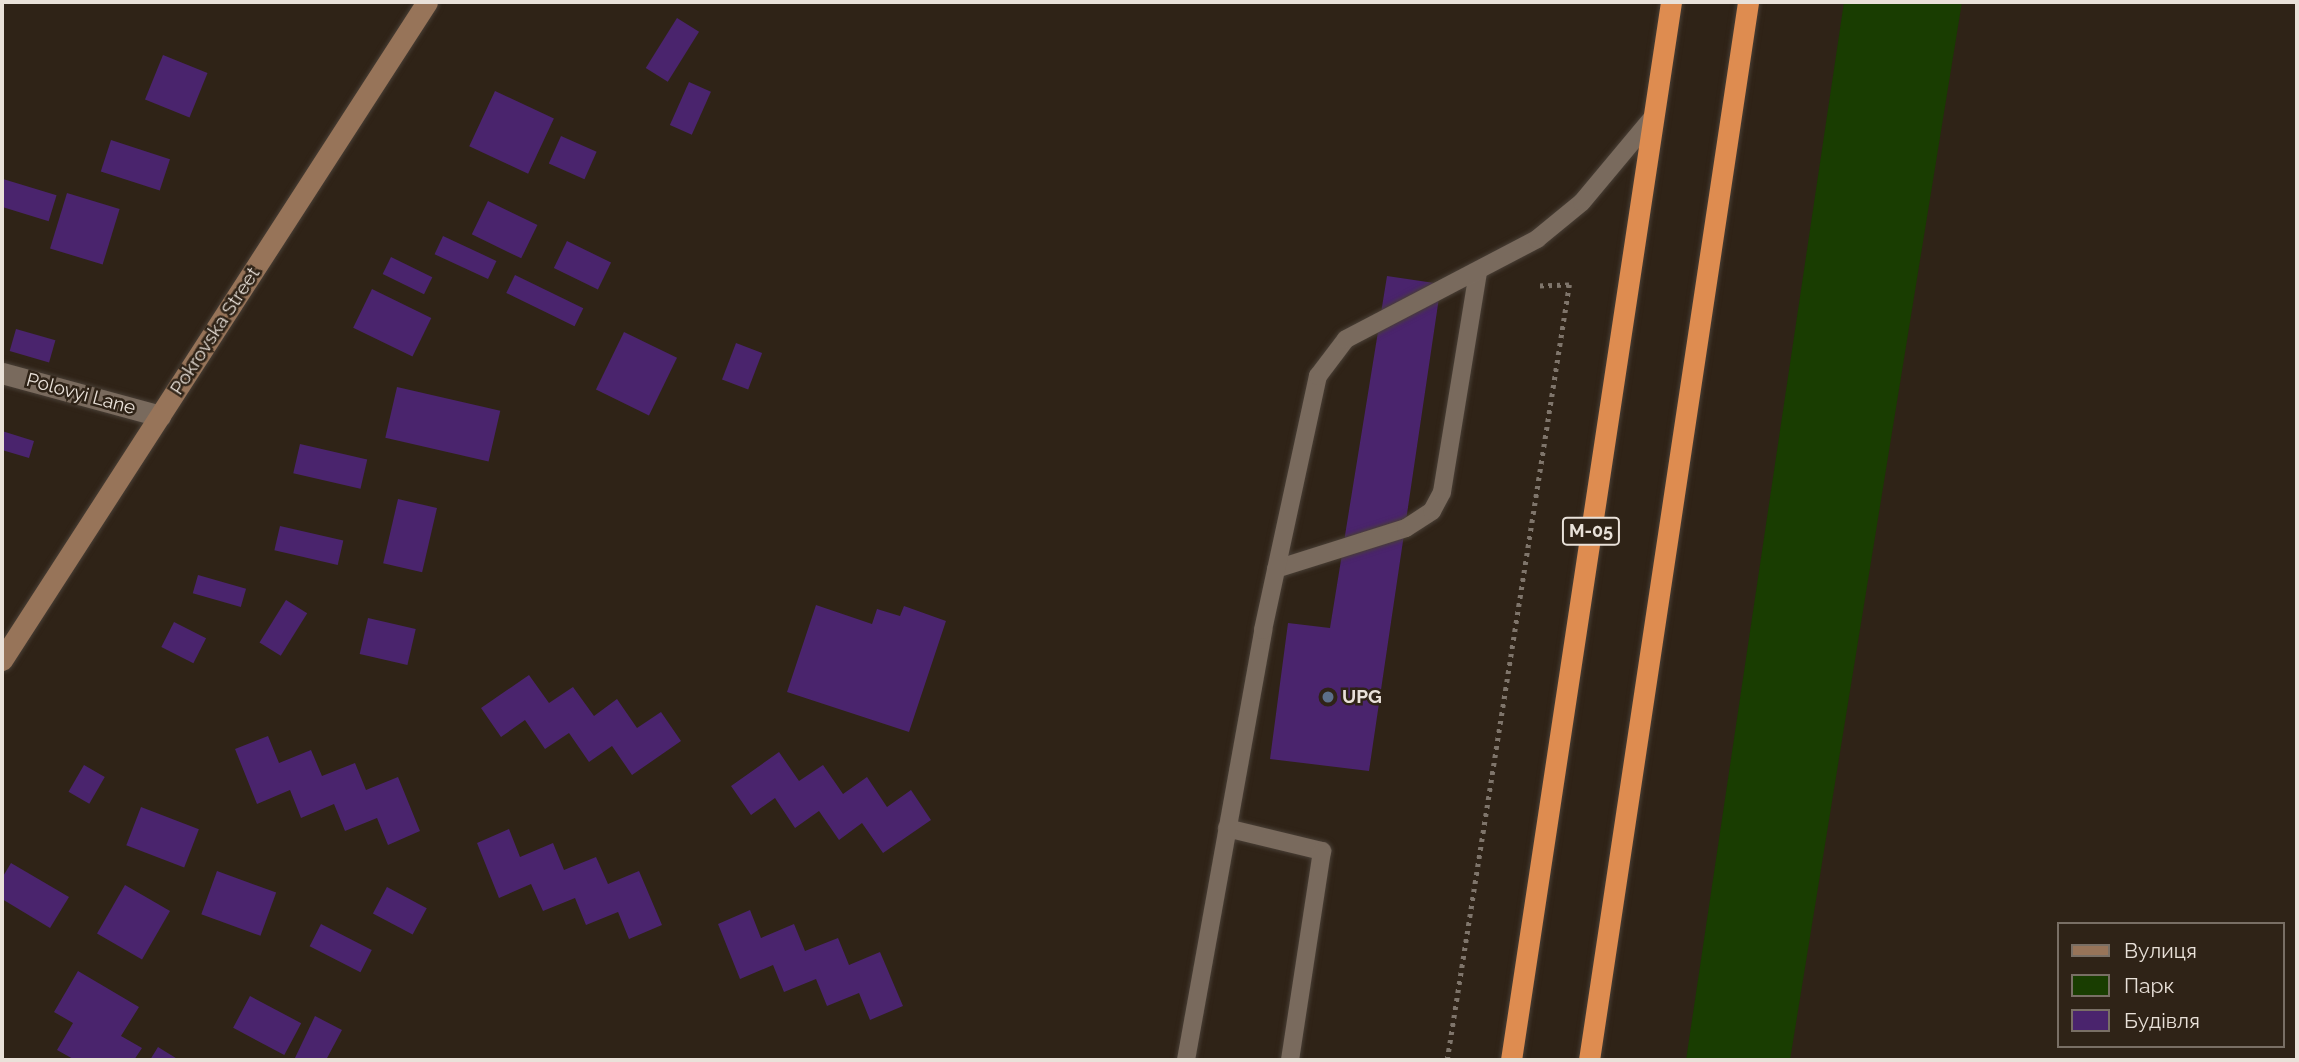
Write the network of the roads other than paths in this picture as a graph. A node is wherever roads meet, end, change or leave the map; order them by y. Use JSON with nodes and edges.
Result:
{"nodes":[{"id":1,"x":427,"y":2,"type":"edge"},
{"id":2,"x":1671,"y":2,"type":"edge"},
{"id":3,"x":1748,"y":2,"type":"edge"},
{"id":4,"x":1654,"y":116,"type":"junction"},
{"id":5,"x":1478,"y":273,"type":"junction"},
{"id":6,"x":2,"y":373,"type":"edge"},
{"id":7,"x":160,"y":416,"type":"junction"},
{"id":8,"x":1276,"y":569,"type":"junction"},
{"id":9,"x":2,"y":660,"type":"edge"},
{"id":10,"x":1227,"y":828,"type":"junction"},
{"id":11,"x":1186,"y":1060,"type":"edge"},
{"id":12,"x":1290,"y":1060,"type":"edge"},
{"id":13,"x":1511,"y":1060,"type":"edge"},
{"id":14,"x":1589,"y":1060,"type":"edge"}],
"edges":[{"from":1,"to":7,"type":"street","name":"Pokrovska Street"},
{"from":2,"to":4,"type":"highway","number":"М-05"},
{"from":3,"to":14,"type":"highway"},
{"from":4,"to":5,"type":"lane"},
{"from":4,"to":13,"type":"highway","number":"М-05"},
{"from":5,"to":8,"type":"lane"},
{"from":5,"to":8,"type":"lane"},
{"from":6,"to":7,"type":"street","name":"Polovyi Lane"},
{"from":7,"to":9,"type":"street","name":"Pokrovska Street"},
{"from":8,"to":10,"type":"lane"},
{"from":10,"to":11,"type":"lane"},
{"from":10,"to":12,"type":"lane"}]}
